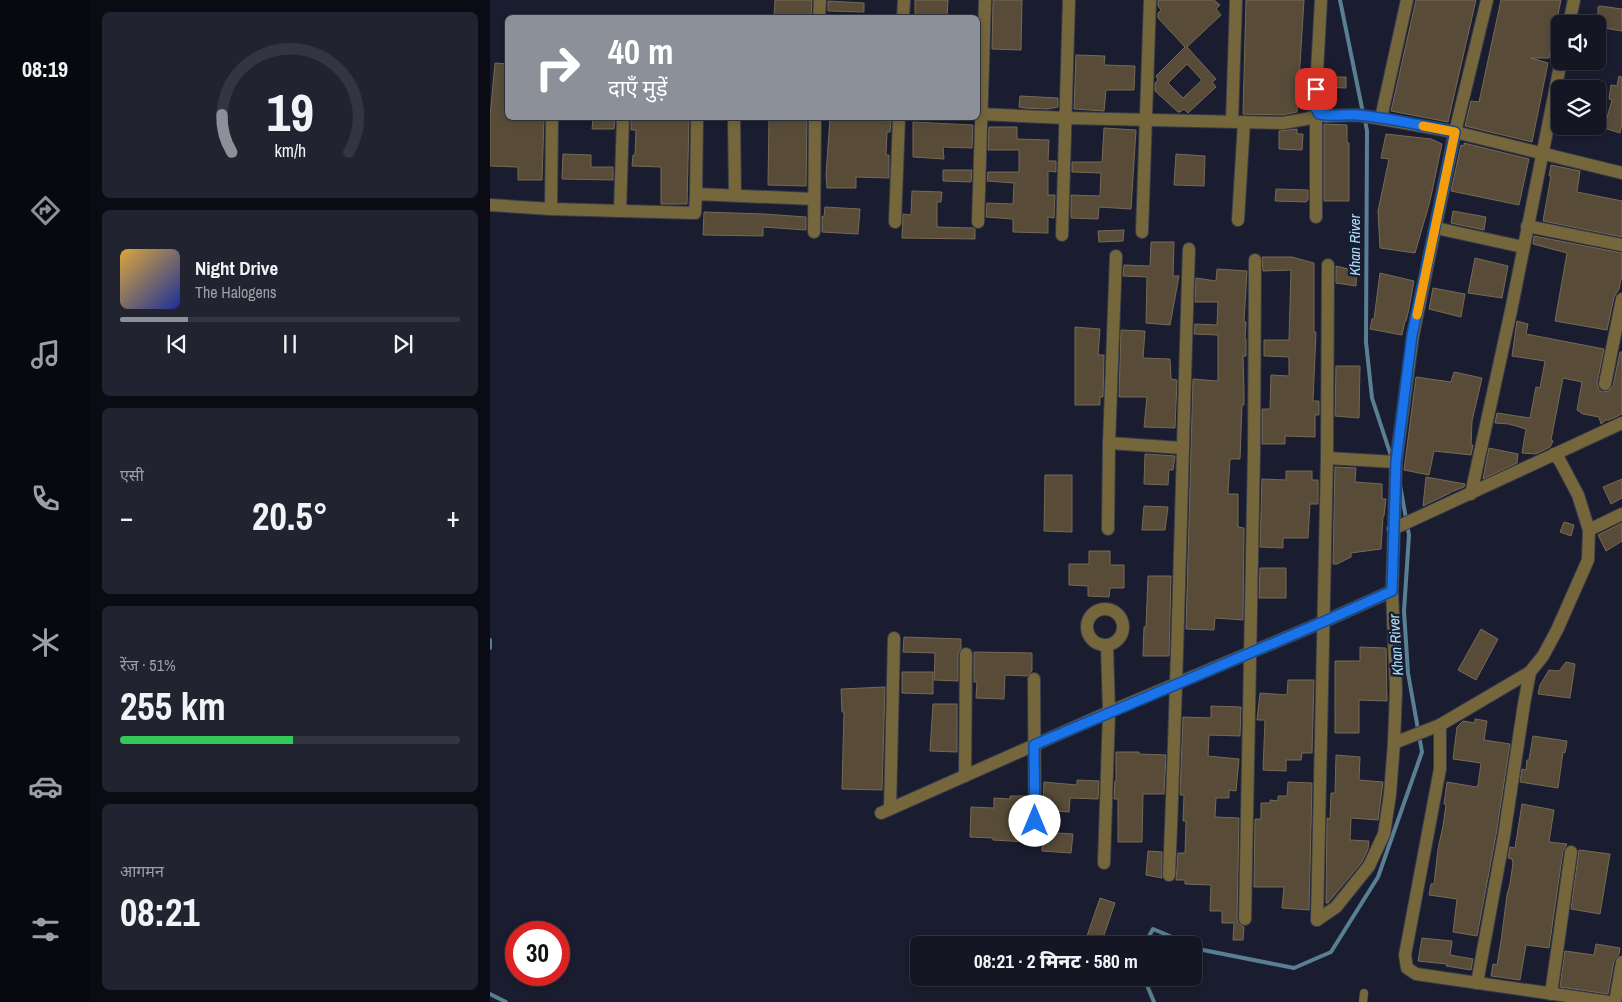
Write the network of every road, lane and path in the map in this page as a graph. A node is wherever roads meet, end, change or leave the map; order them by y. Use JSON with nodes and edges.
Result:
{"nodes":[{"id":1,"x":820,"y":0,"type":"edge"},
{"id":2,"x":904,"y":0,"type":"edge"},
{"id":3,"x":985,"y":0,"type":"edge"},
{"id":4,"x":1069,"y":0,"type":"edge"},
{"id":5,"x":1150,"y":0,"type":"edge"},
{"id":6,"x":1236,"y":0,"type":"edge"},
{"id":7,"x":1321,"y":0,"type":"edge"},
{"id":8,"x":1407,"y":0,"type":"edge"},
{"id":9,"x":1487,"y":0,"type":"edge"},
{"id":10,"x":1574,"y":0,"type":"edge"},
{"id":11,"x":819,"y":15,"type":"edge"},
{"id":12,"x":903,"y":15,"type":"edge"},
{"id":13,"x":1570,"y":15,"type":"edge"},
{"id":14,"x":1558,"y":70,"type":"edge"},
{"id":15,"x":980,"y":95,"type":"edge"},
{"id":16,"x":980,"y":114,"type":"edge"},
{"id":17,"x":1318,"y":115,"type":"junction"},
{"id":18,"x":1067,"y":118,"type":"junction"},
{"id":19,"x":1379,"y":118,"type":"junction"},
{"id":20,"x":552,"y":120,"type":"edge"},
{"id":21,"x":623,"y":120,"type":"edge"},
{"id":22,"x":697,"y":120,"type":"edge"},
{"id":23,"x":734,"y":120,"type":"edge"},
{"id":24,"x":815,"y":120,"type":"edge"},
{"id":25,"x":899,"y":120,"type":"edge"},
{"id":26,"x":979,"y":120,"type":"edge"},
{"id":27,"x":1146,"y":120,"type":"junction"},
{"id":28,"x":1238,"y":122,"type":"junction"},
{"id":29,"x":1455,"y":132,"type":"junction"},
{"id":30,"x":1541,"y":153,"type":"junction"},
{"id":31,"x":1622,"y":173,"type":"edge"},
{"id":32,"x":696,"y":194,"type":"junction"},
{"id":33,"x":735,"y":195,"type":"junction"},
{"id":34,"x":814,"y":199,"type":"junction"},
{"id":35,"x":490,"y":205,"type":"edge"},
{"id":36,"x":550,"y":210,"type":"junction"},
{"id":37,"x":620,"y":211,"type":"junction"},
{"id":38,"x":1316,"y":217,"type":"dead end"},
{"id":39,"x":1238,"y":220,"type":"dead end"},
{"id":40,"x":895,"y":222,"type":"dead end"},
{"id":41,"x":978,"y":222,"type":"dead end"},
{"id":42,"x":1527,"y":226,"type":"junction"},
{"id":43,"x":1436,"y":228,"type":"junction"},
{"id":44,"x":814,"y":232,"type":"dead end"},
{"id":45,"x":1142,"y":232,"type":"dead end"},
{"id":46,"x":1062,"y":236,"type":"dead end"},
{"id":47,"x":1622,"y":245,"type":"edge"},
{"id":48,"x":1523,"y":247,"type":"junction"},
{"id":49,"x":1189,"y":249,"type":"dead end"},
{"id":50,"x":1116,"y":256,"type":"dead end"},
{"id":51,"x":1255,"y":260,"type":"dead end"},
{"id":52,"x":1328,"y":265,"type":"dead end"},
{"id":53,"x":1622,"y":299,"type":"edge"},
{"id":54,"x":1605,"y":384,"type":"dead end"},
{"id":55,"x":1622,"y":423,"type":"edge"},
{"id":56,"x":1109,"y":443,"type":"junction"},
{"id":57,"x":1182,"y":448,"type":"junction"},
{"id":58,"x":1554,"y":454,"type":"junction"},
{"id":59,"x":1327,"y":458,"type":"junction"},
{"id":60,"x":1396,"y":462,"type":"junction"},
{"id":61,"x":1471,"y":494,"type":"junction"},
{"id":62,"x":1622,"y":514,"type":"edge"},
{"id":63,"x":1108,"y":528,"type":"dead end"},
{"id":64,"x":1393,"y":529,"type":"junction"},
{"id":65,"x":1589,"y":530,"type":"junction"},
{"id":66,"x":1392,"y":591,"type":"junction"},
{"id":67,"x":1323,"y":622,"type":"junction"},
{"id":68,"x":894,"y":638,"type":"dead end"},
{"id":69,"x":1107,"y":645,"type":"dead end"},
{"id":70,"x":1249,"y":653,"type":"junction"},
{"id":71,"x":966,"y":654,"type":"dead end"},
{"id":72,"x":1530,"y":672,"type":"junction"},
{"id":73,"x":1034,"y":679,"type":"dead end"},
{"id":74,"x":1177,"y":684,"type":"junction"},
{"id":75,"x":1109,"y":712,"type":"junction"},
{"id":76,"x":1440,"y":725,"type":"junction"},
{"id":77,"x":1394,"y":743,"type":"junction"},
{"id":78,"x":1034,"y":745,"type":"junction"},
{"id":79,"x":965,"y":776,"type":"junction"},
{"id":80,"x":1035,"y":840,"type":"dead end"},
{"id":81,"x":1571,"y":852,"type":"dead end"},
{"id":82,"x":1104,"y":863,"type":"dead end"},
{"id":83,"x":1170,"y":876,"type":"dead end"},
{"id":84,"x":1245,"y":919,"type":"dead end"},
{"id":85,"x":1622,"y":962,"type":"edge"},
{"id":86,"x":1477,"y":983,"type":"junction"},
{"id":87,"x":1364,"y":993,"type":"dead end"},
{"id":88,"x":1551,"y":994,"type":"junction"},
{"id":89,"x":1363,"y":1002,"type":"edge"},
{"id":90,"x":1609,"y":1002,"type":"edge"},
{"id":91,"x":1615,"y":1002,"type":"edge"}],
"edges":[{"from":1,"to":11,"type":"street"},
{"from":2,"to":12,"type":"street"},
{"from":3,"to":15,"type":"street"},
{"from":4,"to":18,"type":"street"},
{"from":5,"to":27,"type":"street"},
{"from":6,"to":28,"type":"street"},
{"from":7,"to":17,"type":"street"},
{"from":8,"to":19,"type":"street"},
{"from":9,"to":29,"type":"street"},
{"from":10,"to":13,"type":"street"},
{"from":14,"to":30,"type":"street"},
{"from":16,"to":18,"type":"street"},
{"from":17,"to":19,"type":"street"},
{"from":17,"to":28,"type":"street"},
{"from":17,"to":38,"type":"street"},
{"from":18,"to":27,"type":"street"},
{"from":18,"to":46,"type":"street"},
{"from":19,"to":29,"type":"street"},
{"from":20,"to":36,"type":"street"},
{"from":21,"to":37,"type":"street"},
{"from":22,"to":32,"type":"street"},
{"from":23,"to":33,"type":"street"},
{"from":24,"to":34,"type":"street"},
{"from":25,"to":40,"type":"street"},
{"from":26,"to":41,"type":"street"},
{"from":27,"to":28,"type":"street"},
{"from":27,"to":45,"type":"street"},
{"from":28,"to":39,"type":"street"},
{"from":29,"to":30,"type":"street"},
{"from":29,"to":43,"type":"street"},
{"from":30,"to":31,"type":"street"},
{"from":30,"to":42,"type":"street"},
{"from":32,"to":33,"type":"street"},
{"from":32,"to":37,"type":"street"},
{"from":33,"to":34,"type":"street"},
{"from":34,"to":44,"type":"street"},
{"from":35,"to":36,"type":"street"},
{"from":36,"to":37,"type":"street"},
{"from":42,"to":47,"type":"street"},
{"from":42,"to":48,"type":"street"},
{"from":43,"to":48,"type":"street"},
{"from":43,"to":60,"type":"street"},
{"from":48,"to":61,"type":"street"},
{"from":49,"to":57,"type":"street"},
{"from":50,"to":56,"type":"street"},
{"from":51,"to":70,"type":"street"},
{"from":52,"to":59,"type":"street"},
{"from":53,"to":54,"type":"street"},
{"from":55,"to":58,"type":"street"},
{"from":56,"to":57,"type":"street"},
{"from":56,"to":63,"type":"street"},
{"from":57,"to":74,"type":"street"},
{"from":58,"to":61,"type":"street"},
{"from":58,"to":65,"type":"street"},
{"from":59,"to":60,"type":"street"},
{"from":59,"to":67,"type":"street"},
{"from":60,"to":64,"type":"street"},
{"from":61,"to":64,"type":"street"},
{"from":62,"to":65,"type":"street"},
{"from":64,"to":66,"type":"street"},
{"from":65,"to":72,"type":"street"},
{"from":66,"to":67,"type":"street"},
{"from":66,"to":77,"type":"street"},
{"from":67,"to":70,"type":"street"},
{"from":67,"to":77,"type":"street"},
{"from":68,"to":79,"type":"street"},
{"from":69,"to":75,"type":"street"},
{"from":70,"to":74,"type":"street"},
{"from":70,"to":84,"type":"street"},
{"from":71,"to":79,"type":"street"},
{"from":72,"to":76,"type":"street"},
{"from":72,"to":86,"type":"street"},
{"from":73,"to":78,"type":"street"},
{"from":74,"to":75,"type":"street"},
{"from":74,"to":83,"type":"street"},
{"from":75,"to":78,"type":"street"},
{"from":75,"to":82,"type":"street"},
{"from":76,"to":77,"type":"street"},
{"from":76,"to":86,"type":"street"},
{"from":78,"to":79,"type":"street"},
{"from":78,"to":80,"type":"street"},
{"from":81,"to":88,"type":"street"},
{"from":85,"to":91,"type":"street"},
{"from":86,"to":88,"type":"street"},
{"from":87,"to":89,"type":"lane"},
{"from":88,"to":90,"type":"street"}]}
